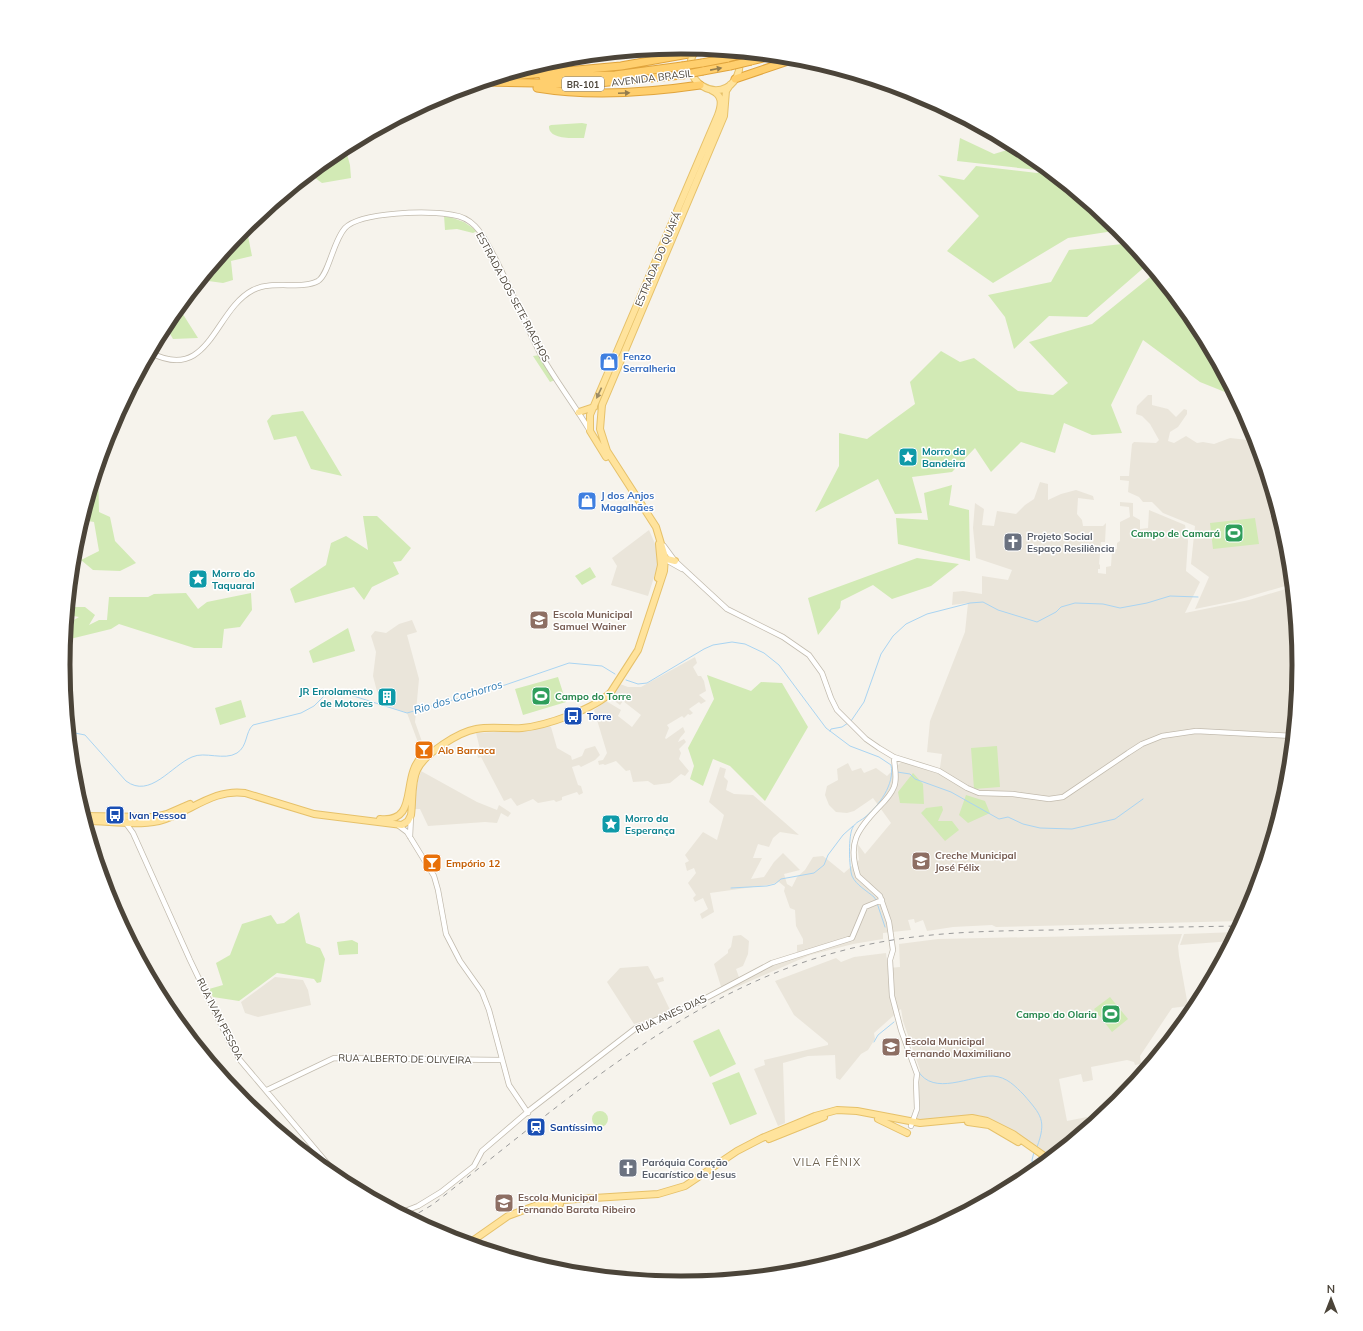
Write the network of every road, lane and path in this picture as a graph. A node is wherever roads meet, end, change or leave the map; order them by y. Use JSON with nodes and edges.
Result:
{"nodes":[{"id":1,"x":680,"y":54,"type":"edge"},
{"id":2,"x":694,"y":54,"type":"edge"},
{"id":3,"x":731,"y":56,"type":"edge"},
{"id":4,"x":737,"y":57,"type":"edge"},
{"id":5,"x":759,"y":59,"type":"edge"},
{"id":6,"x":784,"y":63,"type":"edge"},
{"id":7,"x":525,"y":74,"type":"edge"},
{"id":8,"x":519,"y":76,"type":"edge"},
{"id":9,"x":733,"y":82,"type":"junction"},
{"id":10,"x":496,"y":83,"type":"edge"},
{"id":11,"x":515,"y":84,"type":"junction"},
{"id":12,"x":700,"y":85,"type":"junction"},
{"id":13,"x":711,"y":90,"type":"junction"},
{"id":14,"x":156,"y":354,"type":"edge"},
{"id":15,"x":593,"y":407,"type":"junction"},
{"id":16,"x":578,"y":412,"type":"junction"},
{"id":17,"x":601,"y":412,"type":"junction"},
{"id":18,"x":591,"y":433,"type":"junction"},
{"id":19,"x":601,"y":434,"type":"junction"},
{"id":20,"x":662,"y":542,"type":"junction"},
{"id":21,"x":660,"y":555,"type":"junction"},
{"id":22,"x":665,"y":560,"type":"junction"},
{"id":23,"x":675,"y":564,"type":"junction"},
{"id":24,"x":662,"y":568,"type":"junction"},
{"id":25,"x":621,"y":675,"type":"junction"},
{"id":26,"x":1289,"y":736,"type":"edge"},
{"id":27,"x":894,"y":756,"type":"junction"},
{"id":28,"x":404,"y":810,"type":"junction"},
{"id":29,"x":411,"y":815,"type":"junction"},
{"id":30,"x":89,"y":816,"type":"edge"},
{"id":31,"x":396,"y":818,"type":"junction"},
{"id":32,"x":90,"y":821,"type":"edge"},
{"id":33,"x":125,"y":822,"type":"junction"},
{"id":34,"x":139,"y":822,"type":"junction"},
{"id":35,"x":397,"y":825,"type":"junction"},
{"id":36,"x":133,"y":833,"type":"junction"},
{"id":37,"x":410,"y":837,"type":"junction"},
{"id":38,"x":879,"y":901,"type":"junction"},
{"id":39,"x":502,"y":1060,"type":"junction"},
{"id":40,"x":267,"y":1090,"type":"junction"},
{"id":41,"x":528,"y":1113,"type":"junction"},
{"id":42,"x":878,"y":1119,"type":"junction"},
{"id":43,"x":912,"y":1124,"type":"junction"},
{"id":44,"x":907,"y":1133,"type":"dead end"},
{"id":45,"x":1035,"y":1151,"type":"junction"},
{"id":46,"x":1045,"y":1157,"type":"edge"},
{"id":47,"x":1043,"y":1159,"type":"edge"},
{"id":48,"x":329,"y":1165,"type":"edge"},
{"id":49,"x":405,"y":1211,"type":"edge"},
{"id":50,"x":473,"y":1240,"type":"edge"},
{"id":51,"x":478,"y":1242,"type":"edge"}],
"edges":[{"from":1,"to":7,"type":"highway"},
{"from":2,"to":12,"type":"main road"},
{"from":3,"to":8,"type":"highway","name":"AVENIDA BRASIL","number":"BR-101","bridge":true},
{"from":4,"to":9,"type":"main road","name":"ESTRADA DO QUAFÁ"},
{"from":11,"to":5,"type":"highway","name":"AVENIDA BRASIL","number":"BR-101","one_way":true,"bridge":true},
{"from":6,"to":9,"type":"highway"},
{"from":9,"to":13,"type":"main road"},
{"from":9,"to":17,"type":"main road","name":"ESTRADA DO QUAFÁ"},
{"from":10,"to":11,"type":"highway","name":"AVENIDA BRASIL","number":"BR-101"},
{"from":11,"to":12,"type":"highway","one_way":true},
{"from":12,"to":13,"type":"main road"},
{"from":13,"to":15,"type":"main road","name":"ESTRADA DO QUAFÁ","one_way":true},
{"from":14,"to":16,"type":"street","name":"ESTRADA DOS SETE RIACHOS"},
{"from":15,"to":16,"type":"main road"},
{"from":15,"to":17,"type":"main road"},
{"from":15,"to":18,"type":"main road","name":"ESTRADA DO QUAFÁ"},
{"from":16,"to":18,"type":"street","name":"ESTRADA DOS SETE RIACHOS"},
{"from":17,"to":19,"type":"main road"},
{"from":18,"to":19,"type":"main road"},
{"from":18,"to":21,"type":"main road","name":"ESTRADA DOS SETE RIACHOS"},
{"from":19,"to":20,"type":"main road"},
{"from":20,"to":22,"type":"main road"},
{"from":20,"to":23,"type":"street"},
{"from":21,"to":22,"type":"street"},
{"from":21,"to":24,"type":"main road","name":"ESTRADA DOS SETE RIACHOS"},
{"from":22,"to":23,"type":"main road"},
{"from":22,"to":24,"type":"main road"},
{"from":23,"to":24,"type":"main road"},
{"from":23,"to":27,"type":"street"},
{"from":24,"to":25,"type":"main road"},
{"from":25,"to":28,"type":"main road"},
{"from":25,"to":29,"type":"main road"},
{"from":26,"to":27,"type":"street"},
{"from":27,"to":38,"type":"street"},
{"from":28,"to":29,"type":"main road"},
{"from":28,"to":31,"type":"main road"},
{"from":29,"to":35,"type":"main road"},
{"from":29,"to":37,"type":"street"},
{"from":30,"to":31,"type":"main road"},
{"from":31,"to":35,"type":"main road"},
{"from":32,"to":33,"type":"main road"},
{"from":33,"to":34,"type":"main road"},
{"from":33,"to":36,"type":"street","name":"RUA IVAN PESSOA"},
{"from":34,"to":35,"type":"main road"},
{"from":34,"to":36,"type":"street"},
{"from":35,"to":37,"type":"street"},
{"from":36,"to":40,"type":"street","name":"RUA IVAN PESSOA"},
{"from":37,"to":39,"type":"street"},
{"from":38,"to":41,"type":"street","name":"RUA ANES DIAS"},
{"from":38,"to":43,"type":"street"},
{"from":39,"to":40,"type":"street","name":"RUA ALBERTO DE OLIVEIRA"},
{"from":39,"to":41,"type":"street"},
{"from":40,"to":48,"type":"street","name":"RUA IVAN PESSOA"},
{"from":41,"to":49,"type":"street","name":"RUA ANES DIAS"},
{"from":42,"to":43,"type":"main road"},
{"from":42,"to":44,"type":"main road"},
{"from":42,"to":51,"type":"main road"},
{"from":43,"to":45,"type":"main road"},
{"from":43,"to":50,"type":"main road"},
{"from":45,"to":46,"type":"main road"},
{"from":45,"to":47,"type":"main road"}]}
